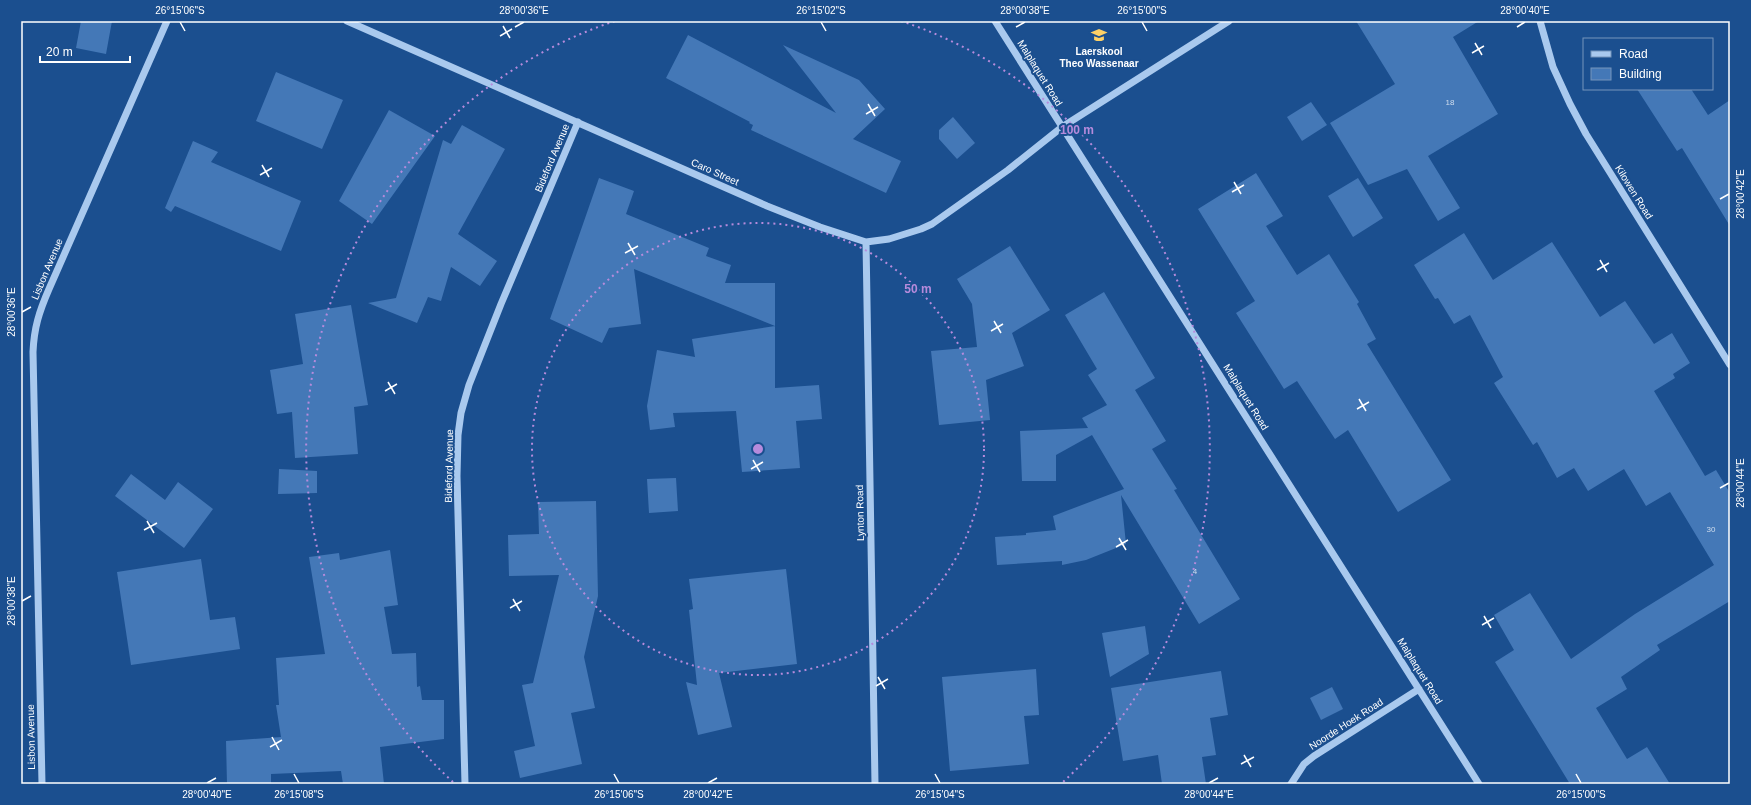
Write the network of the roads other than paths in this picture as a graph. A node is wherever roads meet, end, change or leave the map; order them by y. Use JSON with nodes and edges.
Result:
{"nodes":[{"id":1,"x":166,"y":21,"type":"edge"},
{"id":2,"x":347,"y":21,"type":"edge"},
{"id":3,"x":995,"y":21,"type":"edge"},
{"id":4,"x":1229,"y":21,"type":"edge"},
{"id":5,"x":1540,"y":21,"type":"edge"},
{"id":6,"x":578,"y":122,"type":"junction"},
{"id":7,"x":1062,"y":127,"type":"junction"},
{"id":8,"x":866,"y":242,"type":"junction"},
{"id":9,"x":1730,"y":365,"type":"edge"},
{"id":10,"x":1419,"y":689,"type":"junction"},
{"id":11,"x":42,"y":784,"type":"edge"},
{"id":12,"x":465,"y":784,"type":"edge"},
{"id":13,"x":875,"y":784,"type":"edge"},
{"id":14,"x":1291,"y":784,"type":"edge"},
{"id":15,"x":1479,"y":784,"type":"edge"}],
"edges":[{"from":1,"to":11,"type":"street","name":"Lisbon Avenue"},
{"from":2,"to":6,"type":"street","name":"Caro Street"},
{"from":3,"to":7,"type":"street","name":"Malplaquet Road"},
{"from":4,"to":7,"type":"street","name":"Caro Street"},
{"from":5,"to":9,"type":"street","name":"Kilowen Road"},
{"from":6,"to":8,"type":"street","name":"Caro Street"},
{"from":6,"to":12,"type":"street","name":"Bideford Avenue"},
{"from":7,"to":8,"type":"street","name":"Caro Street"},
{"from":7,"to":10,"type":"street","name":"Malplaquet Road"},
{"from":8,"to":13,"type":"street","name":"Lynton Road"},
{"from":10,"to":14,"type":"street","name":"Noorde Hoek Road"},
{"from":10,"to":15,"type":"street","name":"Malplaquet Road"}]}
